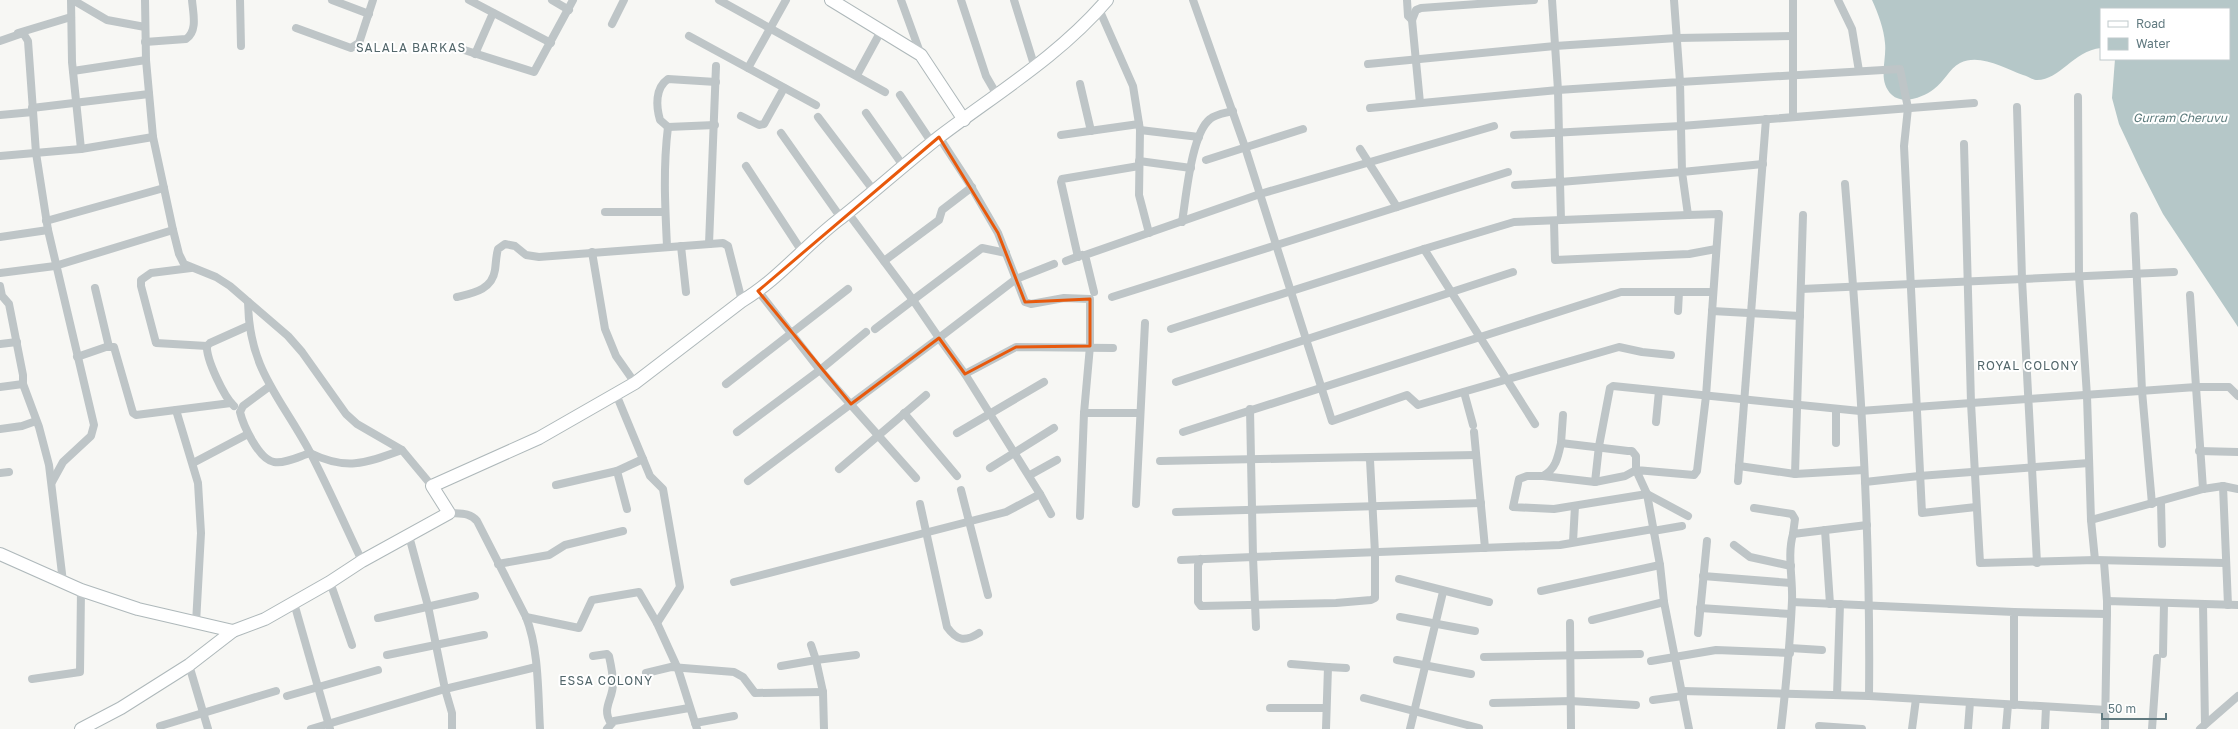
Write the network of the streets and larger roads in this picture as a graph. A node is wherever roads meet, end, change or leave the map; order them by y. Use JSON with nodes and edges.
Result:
{"nodes":[{"id":1,"x":72,"y":0,"type":"edge"},
{"id":2,"x":145,"y":0,"type":"edge"},
{"id":3,"x":192,"y":0,"type":"edge"},
{"id":4,"x":240,"y":0,"type":"edge"},
{"id":5,"x":332,"y":0,"type":"edge"},
{"id":6,"x":373,"y":0,"type":"edge"},
{"id":7,"x":470,"y":0,"type":"edge"},
{"id":8,"x":552,"y":0,"type":"edge"},
{"id":9,"x":573,"y":0,"type":"edge"},
{"id":10,"x":624,"y":0,"type":"edge"},
{"id":11,"x":719,"y":0,"type":"edge"},
{"id":12,"x":786,"y":0,"type":"edge"},
{"id":13,"x":831,"y":0,"type":"edge"},
{"id":14,"x":901,"y":0,"type":"edge"},
{"id":15,"x":961,"y":0,"type":"edge"},
{"id":16,"x":1014,"y":0,"type":"edge"},
{"id":17,"x":1193,"y":0,"type":"edge"},
{"id":18,"x":1407,"y":0,"type":"edge"},
{"id":19,"x":1534,"y":0,"type":"edge"},
{"id":20,"x":1552,"y":0,"type":"edge"},
{"id":21,"x":1674,"y":0,"type":"edge"},
{"id":22,"x":1793,"y":0,"type":"edge"},
{"id":23,"x":1838,"y":0,"type":"edge"},
{"id":24,"x":1103,"y":5,"type":"edge"},
{"id":25,"x":569,"y":10,"type":"junction"},
{"id":26,"x":493,"y":13,"type":"junction"},
{"id":27,"x":369,"y":14,"type":"junction"},
{"id":28,"x":71,"y":17,"type":"junction"},
{"id":29,"x":1412,"y":20,"type":"junction"},
{"id":30,"x":612,"y":24,"type":"dead end"},
{"id":31,"x":145,"y":27,"type":"junction"},
{"id":32,"x":296,"y":28,"type":"dead end"},
{"id":33,"x":770,"y":29,"type":"junction"},
{"id":34,"x":881,"y":31,"type":"junction"},
{"id":35,"x":18,"y":33,"type":"junction"},
{"id":36,"x":689,"y":36,"type":"dead end"},
{"id":37,"x":1793,"y":36,"type":"junction"},
{"id":38,"x":1677,"y":38,"type":"junction"},
{"id":39,"x":0,"y":41,"type":"edge"},
{"id":40,"x":145,"y":42,"type":"junction"},
{"id":41,"x":551,"y":43,"type":"junction"},
{"id":42,"x":241,"y":46,"type":"dead end"},
{"id":43,"x":1555,"y":46,"type":"junction"},
{"id":44,"x":461,"y":49,"type":"dead end"},
{"id":45,"x":476,"y":54,"type":"junction"},
{"id":46,"x":921,"y":55,"type":"junction"},
{"id":47,"x":1417,"y":59,"type":"junction"},
{"id":48,"x":146,"y":60,"type":"junction"},
{"id":49,"x":1368,"y":64,"type":"dead end"},
{"id":50,"x":716,"y":66,"type":"dead end"},
{"id":51,"x":748,"y":68,"type":"junction"},
{"id":52,"x":1035,"y":68,"type":"junction"},
{"id":53,"x":72,"y":71,"type":"junction"},
{"id":54,"x":1859,"y":71,"type":"junction"},
{"id":55,"x":857,"y":75,"type":"junction"},
{"id":56,"x":1793,"y":76,"type":"junction"},
{"id":57,"x":716,"y":82,"type":"junction"},
{"id":58,"x":1680,"y":82,"type":"junction"},
{"id":59,"x":1080,"y":84,"type":"dead end"},
{"id":60,"x":784,"y":88,"type":"junction"},
{"id":61,"x":1558,"y":90,"type":"junction"},
{"id":62,"x":885,"y":92,"type":"dead end"},
{"id":63,"x":149,"y":94,"type":"junction"},
{"id":64,"x":900,"y":95,"type":"dead end"},
{"id":65,"x":997,"y":95,"type":"junction"},
{"id":66,"x":2078,"y":97,"type":"dead end"},
{"id":67,"x":1420,"y":103,"type":"junction"},
{"id":68,"x":1974,"y":103,"type":"dead end"},
{"id":69,"x":76,"y":104,"type":"junction"},
{"id":70,"x":816,"y":105,"type":"dead end"},
{"id":71,"x":2017,"y":107,"type":"dead end"},
{"id":72,"x":1370,"y":108,"type":"dead end"},
{"id":73,"x":1908,"y":108,"type":"junction"},
{"id":74,"x":33,"y":110,"type":"junction"},
{"id":75,"x":1233,"y":111,"type":"junction"},
{"id":76,"x":866,"y":113,"type":"dead end"},
{"id":77,"x":0,"y":115,"type":"edge"},
{"id":78,"x":741,"y":116,"type":"dead end"},
{"id":79,"x":818,"y":117,"type":"dead end"},
{"id":80,"x":1792,"y":117,"type":"junction"},
{"id":81,"x":1766,"y":119,"type":"junction"},
{"id":82,"x":964,"y":120,"type":"junction"},
{"id":83,"x":715,"y":125,"type":"junction"},
{"id":84,"x":1494,"y":126,"type":"dead end"},
{"id":85,"x":1681,"y":126,"type":"junction"},
{"id":86,"x":668,"y":127,"type":"junction"},
{"id":87,"x":1140,"y":127,"type":"junction"},
{"id":88,"x":1303,"y":129,"type":"dead end"},
{"id":89,"x":1091,"y":131,"type":"junction"},
{"id":90,"x":1558,"y":132,"type":"junction"},
{"id":91,"x":781,"y":133,"type":"dead end"},
{"id":92,"x":1061,"y":135,"type":"dead end"},
{"id":93,"x":1514,"y":135,"type":"dead end"},
{"id":94,"x":153,"y":137,"type":"junction"},
{"id":95,"x":1200,"y":137,"type":"junction"},
{"id":96,"x":935,"y":140,"type":"junction"},
{"id":97,"x":1964,"y":144,"type":"dead end"},
{"id":98,"x":1245,"y":147,"type":"junction"},
{"id":99,"x":81,"y":149,"type":"junction"},
{"id":100,"x":1360,"y":149,"type":"dead end"},
{"id":101,"x":36,"y":153,"type":"junction"},
{"id":102,"x":0,"y":156,"type":"edge"},
{"id":103,"x":1206,"y":160,"type":"dead end"},
{"id":104,"x":1369,"y":162,"type":"junction"},
{"id":105,"x":1139,"y":163,"type":"junction"},
{"id":106,"x":1763,"y":164,"type":"junction"},
{"id":107,"x":746,"y":166,"type":"dead end"},
{"id":108,"x":904,"y":167,"type":"junction"},
{"id":109,"x":1191,"y":168,"type":"junction"},
{"id":110,"x":1508,"y":172,"type":"dead end"},
{"id":111,"x":1682,"y":172,"type":"junction"},
{"id":112,"x":1560,"y":182,"type":"junction"},
{"id":113,"x":1845,"y":184,"type":"dead end"},
{"id":114,"x":1515,"y":185,"type":"dead end"},
{"id":115,"x":972,"y":187,"type":"junction"},
{"id":116,"x":164,"y":188,"type":"junction"},
{"id":117,"x":874,"y":191,"type":"junction"},
{"id":118,"x":1260,"y":194,"type":"junction"},
{"id":119,"x":1397,"y":207,"type":"junction"},
{"id":120,"x":605,"y":212,"type":"dead end"},
{"id":121,"x":665,"y":212,"type":"junction"},
{"id":122,"x":844,"y":215,"type":"junction"},
{"id":123,"x":1688,"y":215,"type":"junction"},
{"id":124,"x":1803,"y":215,"type":"dead end"},
{"id":125,"x":2134,"y":216,"type":"dead end"},
{"id":126,"x":1558,"y":220,"type":"junction"},
{"id":127,"x":46,"y":221,"type":"junction"},
{"id":128,"x":1182,"y":222,"type":"junction"},
{"id":129,"x":48,"y":230,"type":"junction"},
{"id":130,"x":173,"y":230,"type":"junction"},
{"id":131,"x":1149,"y":233,"type":"junction"},
{"id":132,"x":0,"y":237,"type":"edge"},
{"id":133,"x":709,"y":244,"type":"junction"},
{"id":134,"x":1276,"y":245,"type":"junction"},
{"id":135,"x":667,"y":246,"type":"junction"},
{"id":136,"x":681,"y":246,"type":"junction"},
{"id":137,"x":1424,"y":249,"type":"junction"},
{"id":138,"x":1716,"y":250,"type":"junction"},
{"id":139,"x":592,"y":252,"type":"junction"},
{"id":140,"x":803,"y":253,"type":"junction"},
{"id":141,"x":1006,"y":253,"type":"junction"},
{"id":142,"x":1081,"y":256,"type":"junction"},
{"id":143,"x":884,"y":261,"type":"junction"},
{"id":144,"x":1066,"y":261,"type":"dead end"},
{"id":145,"x":1054,"y":264,"type":"dead end"},
{"id":146,"x":55,"y":266,"type":"junction"},
{"id":147,"x":191,"y":268,"type":"junction"},
{"id":148,"x":1513,"y":272,"type":"dead end"},
{"id":149,"x":2137,"y":272,"type":"junction"},
{"id":150,"x":2174,"y":272,"type":"dead end"},
{"id":151,"x":0,"y":274,"type":"edge"},
{"id":152,"x":2079,"y":275,"type":"junction"},
{"id":153,"x":1016,"y":279,"type":"junction"},
{"id":154,"x":2022,"y":279,"type":"junction"},
{"id":155,"x":1969,"y":281,"type":"junction"},
{"id":156,"x":1909,"y":284,"type":"junction"},
{"id":157,"x":0,"y":286,"type":"edge"},
{"id":158,"x":1853,"y":286,"type":"junction"},
{"id":159,"x":95,"y":288,"type":"dead end"},
{"id":160,"x":848,"y":289,"type":"dead end"},
{"id":161,"x":1801,"y":289,"type":"junction"},
{"id":162,"x":758,"y":291,"type":"junction"},
{"id":163,"x":1291,"y":291,"type":"junction"},
{"id":164,"x":686,"y":292,"type":"dead end"},
{"id":165,"x":1094,"y":292,"type":"dead end"},
{"id":166,"x":1451,"y":292,"type":"junction"},
{"id":167,"x":1679,"y":292,"type":"junction"},
{"id":168,"x":1713,"y":292,"type":"junction"},
{"id":169,"x":2190,"y":294,"type":"dead end"},
{"id":170,"x":457,"y":297,"type":"dead end"},
{"id":171,"x":1112,"y":298,"type":"dead end"},
{"id":172,"x":912,"y":300,"type":"junction"},
{"id":173,"x":742,"y":301,"type":"junction"},
{"id":174,"x":3,"y":302,"type":"edge"},
{"id":175,"x":248,"y":302,"type":"junction"},
{"id":176,"x":1678,"y":311,"type":"dead end"},
{"id":177,"x":1712,"y":311,"type":"junction"},
{"id":178,"x":1751,"y":314,"type":"junction"},
{"id":179,"x":1800,"y":316,"type":"junction"},
{"id":180,"x":1145,"y":324,"type":"dead end"},
{"id":181,"x":248,"y":326,"type":"junction"},
{"id":182,"x":1171,"y":328,"type":"dead end"},
{"id":183,"x":875,"y":329,"type":"dead end"},
{"id":184,"x":866,"y":332,"type":"dead end"},
{"id":185,"x":791,"y":333,"type":"junction"},
{"id":186,"x":1479,"y":336,"type":"junction"},
{"id":187,"x":939,"y":338,"type":"junction"},
{"id":188,"x":1306,"y":339,"type":"junction"},
{"id":189,"x":17,"y":342,"type":"junction"},
{"id":190,"x":0,"y":344,"type":"edge"},
{"id":191,"x":207,"y":346,"type":"junction"},
{"id":192,"x":1090,"y":346,"type":"junction"},
{"id":193,"x":109,"y":347,"type":"junction"},
{"id":194,"x":1113,"y":348,"type":"dead end"},
{"id":195,"x":1671,"y":355,"type":"dead end"},
{"id":196,"x":77,"y":356,"type":"junction"},
{"id":197,"x":820,"y":370,"type":"junction"},
{"id":198,"x":965,"y":374,"type":"junction"},
{"id":199,"x":1507,"y":379,"type":"junction"},
{"id":200,"x":1044,"y":382,"type":"dead end"},
{"id":201,"x":1176,"y":382,"type":"dead end"},
{"id":202,"x":635,"y":383,"type":"junction"},
{"id":203,"x":23,"y":384,"type":"junction"},
{"id":204,"x":726,"y":384,"type":"dead end"},
{"id":205,"x":270,"y":386,"type":"junction"},
{"id":206,"x":1321,"y":386,"type":"junction"},
{"id":207,"x":0,"y":387,"type":"edge"},
{"id":208,"x":2196,"y":387,"type":"junction"},
{"id":209,"x":2142,"y":391,"type":"junction"},
{"id":210,"x":1464,"y":392,"type":"junction"},
{"id":211,"x":1659,"y":392,"type":"junction"},
{"id":212,"x":616,"y":394,"type":"junction"},
{"id":213,"x":926,"y":395,"type":"dead end"},
{"id":214,"x":1706,"y":396,"type":"junction"},
{"id":215,"x":2087,"y":396,"type":"junction"},
{"id":216,"x":2238,"y":396,"type":"edge"},
{"id":217,"x":2028,"y":398,"type":"junction"},
{"id":218,"x":1744,"y":400,"type":"junction"},
{"id":219,"x":231,"y":403,"type":"junction"},
{"id":220,"x":1971,"y":403,"type":"junction"},
{"id":221,"x":851,"y":404,"type":"junction"},
{"id":222,"x":1798,"y":406,"type":"junction"},
{"id":223,"x":1916,"y":406,"type":"junction"},
{"id":224,"x":1250,"y":409,"type":"junction"},
{"id":225,"x":1836,"y":409,"type":"junction"},
{"id":226,"x":176,"y":410,"type":"junction"},
{"id":227,"x":1860,"y":411,"type":"junction"},
{"id":228,"x":240,"y":412,"type":"junction"},
{"id":229,"x":1084,"y":412,"type":"junction"},
{"id":230,"x":904,"y":413,"type":"junction"},
{"id":231,"x":1140,"y":413,"type":"junction"},
{"id":232,"x":989,"y":414,"type":"junction"},
{"id":233,"x":1564,"y":415,"type":"dead end"},
{"id":234,"x":36,"y":421,"type":"junction"},
{"id":235,"x":1656,"y":422,"type":"dead end"},
{"id":236,"x":1535,"y":424,"type":"dead end"},
{"id":237,"x":1054,"y":428,"type":"dead end"},
{"id":238,"x":0,"y":430,"type":"edge"},
{"id":239,"x":737,"y":432,"type":"dead end"},
{"id":240,"x":1183,"y":432,"type":"dead end"},
{"id":241,"x":958,"y":433,"type":"dead end"},
{"id":242,"x":248,"y":434,"type":"junction"},
{"id":243,"x":879,"y":436,"type":"junction"},
{"id":244,"x":1561,"y":443,"type":"junction"},
{"id":245,"x":1836,"y":443,"type":"dead end"},
{"id":246,"x":1599,"y":446,"type":"junction"},
{"id":247,"x":402,"y":450,"type":"junction"},
{"id":248,"x":2199,"y":451,"type":"junction"},
{"id":249,"x":2238,"y":452,"type":"edge"},
{"id":250,"x":310,"y":453,"type":"junction"},
{"id":251,"x":1015,"y":453,"type":"junction"},
{"id":252,"x":1476,"y":456,"type":"junction"},
{"id":253,"x":1367,"y":457,"type":"junction"},
{"id":254,"x":643,"y":460,"type":"junction"},
{"id":255,"x":1057,"y":460,"type":"dead end"},
{"id":256,"x":1251,"y":460,"type":"junction"},
{"id":257,"x":1160,"y":461,"type":"dead end"},
{"id":258,"x":2089,"y":462,"type":"junction"},
{"id":259,"x":193,"y":463,"type":"junction"},
{"id":260,"x":1739,"y":466,"type":"junction"},
{"id":261,"x":2032,"y":467,"type":"junction"},
{"id":262,"x":990,"y":468,"type":"dead end"},
{"id":263,"x":839,"y":469,"type":"dead end"},
{"id":264,"x":1636,"y":470,"type":"junction"},
{"id":265,"x":1864,"y":470,"type":"junction"},
{"id":266,"x":617,"y":471,"type":"junction"},
{"id":267,"x":9,"y":472,"type":"dead end"},
{"id":268,"x":1975,"y":472,"type":"junction"},
{"id":269,"x":0,"y":473,"type":"edge"},
{"id":270,"x":1795,"y":474,"type":"junction"},
{"id":271,"x":956,"y":476,"type":"dead end"},
{"id":272,"x":1030,"y":476,"type":"junction"},
{"id":273,"x":1543,"y":476,"type":"junction"},
{"id":274,"x":1919,"y":476,"type":"junction"},
{"id":275,"x":916,"y":478,"type":"dead end"},
{"id":276,"x":748,"y":481,"type":"dead end"},
{"id":277,"x":52,"y":482,"type":"junction"},
{"id":278,"x":1595,"y":482,"type":"junction"},
{"id":279,"x":1738,"y":482,"type":"dead end"},
{"id":280,"x":1865,"y":482,"type":"junction"},
{"id":281,"x":556,"y":485,"type":"dead end"},
{"id":282,"x":432,"y":486,"type":"junction"},
{"id":283,"x":2223,"y":486,"type":"junction"},
{"id":284,"x":2203,"y":489,"type":"junction"},
{"id":285,"x":2238,"y":489,"type":"edge"},
{"id":286,"x":961,"y":490,"type":"dead end"},
{"id":287,"x":1040,"y":494,"type":"junction"},
{"id":288,"x":1647,"y":494,"type":"junction"},
{"id":289,"x":2162,"y":502,"type":"junction"},
{"id":290,"x":1481,"y":503,"type":"junction"},
{"id":291,"x":920,"y":504,"type":"dead end"},
{"id":292,"x":1136,"y":504,"type":"dead end"},
{"id":293,"x":2152,"y":504,"type":"junction"},
{"id":294,"x":1373,"y":505,"type":"junction"},
{"id":295,"x":1575,"y":506,"type":"junction"},
{"id":296,"x":1754,"y":508,"type":"dead end"},
{"id":297,"x":1976,"y":508,"type":"junction"},
{"id":298,"x":627,"y":509,"type":"dead end"},
{"id":299,"x":1252,"y":511,"type":"junction"},
{"id":300,"x":1176,"y":512,"type":"dead end"},
{"id":301,"x":449,"y":513,"type":"junction"},
{"id":302,"x":1051,"y":514,"type":"dead end"},
{"id":303,"x":1080,"y":516,"type":"dead end"},
{"id":304,"x":1688,"y":516,"type":"dead end"},
{"id":305,"x":2091,"y":520,"type":"junction"},
{"id":306,"x":969,"y":522,"type":"junction"},
{"id":307,"x":1867,"y":525,"type":"junction"},
{"id":308,"x":1682,"y":526,"type":"dead end"},
{"id":309,"x":1653,"y":530,"type":"junction"},
{"id":310,"x":1825,"y":530,"type":"junction"},
{"id":311,"x":623,"y":531,"type":"dead end"},
{"id":312,"x":926,"y":532,"type":"junction"},
{"id":313,"x":1793,"y":534,"type":"junction"},
{"id":314,"x":409,"y":536,"type":"junction"},
{"id":315,"x":1707,"y":541,"type":"dead end"},
{"id":316,"x":1573,"y":542,"type":"junction"},
{"id":317,"x":2162,"y":544,"type":"dead end"},
{"id":318,"x":1734,"y":545,"type":"dead end"},
{"id":319,"x":1485,"y":548,"type":"junction"},
{"id":320,"x":1375,"y":553,"type":"junction"},
{"id":321,"x":0,"y":554,"type":"edge"},
{"id":322,"x":1253,"y":556,"type":"junction"},
{"id":323,"x":1201,"y":559,"type":"junction"},
{"id":324,"x":1181,"y":560,"type":"dead end"},
{"id":325,"x":362,"y":561,"type":"junction"},
{"id":326,"x":2100,"y":561,"type":"junction"},
{"id":327,"x":2037,"y":563,"type":"junction"},
{"id":328,"x":2225,"y":563,"type":"junction"},
{"id":329,"x":498,"y":564,"type":"junction"},
{"id":330,"x":1660,"y":565,"type":"junction"},
{"id":331,"x":1791,"y":566,"type":"junction"},
{"id":332,"x":1703,"y":576,"type":"junction"},
{"id":333,"x":1399,"y":579,"type":"dead end"},
{"id":334,"x":63,"y":582,"type":"junction"},
{"id":335,"x":330,"y":582,"type":"junction"},
{"id":336,"x":734,"y":582,"type":"dead end"},
{"id":337,"x":1791,"y":583,"type":"junction"},
{"id":338,"x":81,"y":590,"type":"junction"},
{"id":339,"x":1541,"y":591,"type":"dead end"},
{"id":340,"x":1443,"y":592,"type":"junction"},
{"id":341,"x":988,"y":595,"type":"dead end"},
{"id":342,"x":475,"y":596,"type":"dead end"},
{"id":343,"x":2106,"y":601,"type":"junction"},
{"id":344,"x":1489,"y":602,"type":"dead end"},
{"id":345,"x":1664,"y":602,"type":"junction"},
{"id":346,"x":1792,"y":602,"type":"junction"},
{"id":347,"x":294,"y":603,"type":"junction"},
{"id":348,"x":2164,"y":603,"type":"junction"},
{"id":349,"x":1255,"y":604,"type":"junction"},
{"id":350,"x":1830,"y":604,"type":"junction"},
{"id":351,"x":1840,"y":604,"type":"junction"},
{"id":352,"x":2202,"y":604,"type":"junction"},
{"id":353,"x":2228,"y":605,"type":"junction"},
{"id":354,"x":2238,"y":605,"type":"edge"},
{"id":355,"x":428,"y":606,"type":"junction"},
{"id":356,"x":1870,"y":606,"type":"junction"},
{"id":357,"x":1700,"y":608,"type":"junction"},
{"id":358,"x":2014,"y":612,"type":"junction"},
{"id":359,"x":1791,"y":614,"type":"junction"},
{"id":360,"x":2107,"y":614,"type":"junction"},
{"id":361,"x":526,"y":617,"type":"junction"},
{"id":362,"x":1400,"y":617,"type":"dead end"},
{"id":363,"x":378,"y":618,"type":"dead end"},
{"id":364,"x":1592,"y":620,"type":"dead end"},
{"id":365,"x":196,"y":623,"type":"junction"},
{"id":366,"x":657,"y":623,"type":"junction"},
{"id":367,"x":1436,"y":623,"type":"junction"},
{"id":368,"x":1570,"y":623,"type":"dead end"},
{"id":369,"x":1256,"y":627,"type":"dead end"},
{"id":370,"x":233,"y":631,"type":"junction"},
{"id":371,"x":1475,"y":631,"type":"dead end"},
{"id":372,"x":979,"y":632,"type":"dead end"},
{"id":373,"x":1698,"y":633,"type":"dead end"},
{"id":374,"x":484,"y":636,"type":"dead end"},
{"id":375,"x":352,"y":645,"type":"dead end"},
{"id":376,"x":436,"y":645,"type":"junction"},
{"id":377,"x":812,"y":645,"type":"dead end"},
{"id":378,"x":1790,"y":650,"type":"junction"},
{"id":379,"x":1822,"y":650,"type":"dead end"},
{"id":380,"x":1640,"y":654,"type":"dead end"},
{"id":381,"x":387,"y":655,"type":"dead end"},
{"id":382,"x":593,"y":656,"type":"dead end"},
{"id":383,"x":856,"y":656,"type":"dead end"},
{"id":384,"x":1571,"y":656,"type":"junction"},
{"id":385,"x":1675,"y":656,"type":"junction"},
{"id":386,"x":1484,"y":657,"type":"dead end"},
{"id":387,"x":816,"y":660,"type":"junction"},
{"id":388,"x":1397,"y":660,"type":"dead end"},
{"id":389,"x":1651,"y":660,"type":"dead end"},
{"id":390,"x":1292,"y":664,"type":"dead end"},
{"id":391,"x":189,"y":666,"type":"junction"},
{"id":392,"x":781,"y":666,"type":"dead end"},
{"id":393,"x":536,"y":667,"type":"junction"},
{"id":394,"x":1328,"y":667,"type":"junction"},
{"id":395,"x":1425,"y":667,"type":"junction"},
{"id":396,"x":1346,"y":668,"type":"dead end"},
{"id":397,"x":678,"y":669,"type":"junction"},
{"id":398,"x":378,"y":670,"type":"dead end"},
{"id":399,"x":646,"y":673,"type":"dead end"},
{"id":400,"x":1471,"y":674,"type":"dead end"},
{"id":401,"x":32,"y":679,"type":"dead end"},
{"id":402,"x":318,"y":687,"type":"junction"},
{"id":403,"x":445,"y":689,"type":"junction"},
{"id":404,"x":276,"y":691,"type":"dead end"},
{"id":405,"x":823,"y":692,"type":"junction"},
{"id":406,"x":1683,"y":693,"type":"junction"},
{"id":407,"x":1785,"y":694,"type":"junction"},
{"id":408,"x":1837,"y":695,"type":"junction"},
{"id":409,"x":287,"y":696,"type":"dead end"},
{"id":410,"x":1869,"y":696,"type":"junction"},
{"id":411,"x":2238,"y":696,"type":"edge"},
{"id":412,"x":1364,"y":698,"type":"dead end"},
{"id":413,"x":1916,"y":698,"type":"junction"},
{"id":414,"x":1653,"y":700,"type":"dead end"},
{"id":415,"x":1571,"y":701,"type":"junction"},
{"id":416,"x":1970,"y":702,"type":"junction"},
{"id":417,"x":1493,"y":703,"type":"dead end"},
{"id":418,"x":1636,"y":705,"type":"dead end"},
{"id":419,"x":2011,"y":705,"type":"junction"},
{"id":420,"x":2046,"y":707,"type":"junction"},
{"id":421,"x":689,"y":708,"type":"junction"},
{"id":422,"x":1270,"y":708,"type":"dead end"},
{"id":423,"x":1326,"y":708,"type":"junction"},
{"id":424,"x":2107,"y":710,"type":"junction"},
{"id":425,"x":1414,"y":711,"type":"junction"},
{"id":426,"x":203,"y":712,"type":"junction"},
{"id":427,"x":734,"y":716,"type":"dead end"},
{"id":428,"x":160,"y":726,"type":"dead end"},
{"id":429,"x":330,"y":726,"type":"edge"},
{"id":430,"x":609,"y":726,"type":"edge"},
{"id":431,"x":696,"y":726,"type":"edge"},
{"id":432,"x":1819,"y":726,"type":"dead end"},
{"id":433,"x":2203,"y":727,"type":"edge"},
{"id":434,"x":1479,"y":728,"type":"dead end"},
{"id":435,"x":81,"y":729,"type":"edge"},
{"id":436,"x":208,"y":729,"type":"edge"},
{"id":437,"x":311,"y":729,"type":"edge"},
{"id":438,"x":452,"y":729,"type":"edge"},
{"id":439,"x":540,"y":729,"type":"edge"},
{"id":440,"x":824,"y":729,"type":"edge"},
{"id":441,"x":1326,"y":729,"type":"edge"},
{"id":442,"x":1410,"y":729,"type":"edge"},
{"id":443,"x":1571,"y":729,"type":"edge"},
{"id":444,"x":1689,"y":729,"type":"edge"},
{"id":445,"x":1781,"y":729,"type":"edge"},
{"id":446,"x":1862,"y":729,"type":"edge"},
{"id":447,"x":1912,"y":729,"type":"edge"},
{"id":448,"x":1968,"y":729,"type":"edge"},
{"id":449,"x":2006,"y":729,"type":"edge"},
{"id":450,"x":2045,"y":729,"type":"edge"},
{"id":451,"x":2105,"y":729,"type":"edge"},
{"id":452,"x":2152,"y":729,"type":"edge"}],
"edges":[{"from":1,"to":28,"type":"street"},
{"from":1,"to":31,"type":"street"},
{"from":2,"to":31,"type":"street"},
{"from":3,"to":40,"type":"street"},
{"from":4,"to":42,"type":"street"},
{"from":5,"to":27,"type":"street"},
{"from":6,"to":27,"type":"street"},
{"from":7,"to":26,"type":"street"},
{"from":8,"to":25,"type":"street"},
{"from":9,"to":25,"type":"street"},
{"from":10,"to":30,"type":"street"},
{"from":11,"to":33,"type":"street"},
{"from":12,"to":33,"type":"street"},
{"from":13,"to":34,"type":"street"},
{"from":14,"to":46,"type":"street"},
{"from":15,"to":65,"type":"street"},
{"from":16,"to":52,"type":"street"},
{"from":17,"to":75,"type":"street"},
{"from":18,"to":29,"type":"street"},
{"from":19,"to":29,"type":"street"},
{"from":20,"to":43,"type":"street"},
{"from":21,"to":38,"type":"street"},
{"from":22,"to":37,"type":"street"},
{"from":23,"to":54,"type":"street"},
{"from":24,"to":52,"type":"street"},
{"from":24,"to":87,"type":"street"},
{"from":25,"to":41,"type":"street"},
{"from":26,"to":41,"type":"street"},
{"from":26,"to":45,"type":"street"},
{"from":27,"to":32,"type":"street"},
{"from":28,"to":35,"type":"street"},
{"from":28,"to":53,"type":"street"},
{"from":29,"to":47,"type":"street"},
{"from":31,"to":40,"type":"street"},
{"from":33,"to":51,"type":"street"},
{"from":33,"to":55,"type":"street"},
{"from":34,"to":46,"type":"street"},
{"from":34,"to":55,"type":"street"},
{"from":35,"to":39,"type":"street"},
{"from":35,"to":74,"type":"street"},
{"from":36,"to":51,"type":"street"},
{"from":37,"to":38,"type":"street"},
{"from":37,"to":56,"type":"street"},
{"from":38,"to":43,"type":"street"},
{"from":38,"to":58,"type":"street"},
{"from":40,"to":48,"type":"street"},
{"from":41,"to":45,"type":"street"},
{"from":43,"to":47,"type":"street"},
{"from":43,"to":61,"type":"street"},
{"from":44,"to":45,"type":"street"},
{"from":46,"to":82,"type":"street"},
{"from":47,"to":49,"type":"street"},
{"from":47,"to":67,"type":"street"},
{"from":48,"to":53,"type":"street"},
{"from":48,"to":63,"type":"street"},
{"from":50,"to":57,"type":"street"},
{"from":51,"to":60,"type":"street"},
{"from":52,"to":65,"type":"street"},
{"from":53,"to":69,"type":"street"},
{"from":54,"to":56,"type":"street"},
{"from":54,"to":73,"type":"street"},
{"from":55,"to":62,"type":"street"},
{"from":56,"to":58,"type":"street"},
{"from":56,"to":80,"type":"street"},
{"from":57,"to":83,"type":"street"},
{"from":57,"to":86,"type":"street"},
{"from":58,"to":61,"type":"street"},
{"from":58,"to":85,"type":"street"},
{"from":59,"to":89,"type":"street"},
{"from":60,"to":70,"type":"street"},
{"from":60,"to":78,"type":"street"},
{"from":61,"to":67,"type":"street"},
{"from":61,"to":90,"type":"street"},
{"from":63,"to":69,"type":"street"},
{"from":63,"to":94,"type":"street"},
{"from":64,"to":96,"type":"street"},
{"from":65,"to":82,"type":"street"},
{"from":66,"to":152,"type":"street"},
{"from":67,"to":72,"type":"street"},
{"from":68,"to":73,"type":"street"},
{"from":69,"to":74,"type":"street"},
{"from":69,"to":99,"type":"street"},
{"from":71,"to":154,"type":"street"},
{"from":73,"to":80,"type":"street"},
{"from":73,"to":156,"type":"street"},
{"from":74,"to":77,"type":"street"},
{"from":74,"to":101,"type":"street"},
{"from":75,"to":95,"type":"street"},
{"from":75,"to":98,"type":"street"},
{"from":76,"to":108,"type":"street"},
{"from":79,"to":117,"type":"street"},
{"from":80,"to":81,"type":"street"},
{"from":81,"to":85,"type":"street"},
{"from":81,"to":106,"type":"street"},
{"from":82,"to":96,"type":"street"},
{"from":83,"to":86,"type":"street"},
{"from":83,"to":133,"type":"street"},
{"from":84,"to":104,"type":"street"},
{"from":85,"to":90,"type":"street"},
{"from":85,"to":111,"type":"street"},
{"from":86,"to":121,"type":"street"},
{"from":87,"to":89,"type":"street"},
{"from":87,"to":95,"type":"street"},
{"from":87,"to":105,"type":"street"},
{"from":88,"to":98,"type":"street"},
{"from":89,"to":92,"type":"street"},
{"from":90,"to":93,"type":"street"},
{"from":90,"to":112,"type":"street"},
{"from":91,"to":122,"type":"street"},
{"from":94,"to":99,"type":"street"},
{"from":94,"to":116,"type":"street"},
{"from":95,"to":109,"type":"street"},
{"from":96,"to":108,"type":"street"},
{"from":96,"to":115,"type":"street"},
{"from":97,"to":155,"type":"street"},
{"from":98,"to":103,"type":"street"},
{"from":98,"to":118,"type":"street"},
{"from":99,"to":101,"type":"street"},
{"from":100,"to":104,"type":"street"},
{"from":101,"to":102,"type":"street"},
{"from":101,"to":127,"type":"street"},
{"from":104,"to":118,"type":"street"},
{"from":104,"to":119,"type":"street"},
{"from":105,"to":109,"type":"street"},
{"from":105,"to":131,"type":"street"},
{"from":105,"to":142,"type":"street"},
{"from":106,"to":111,"type":"street"},
{"from":106,"to":178,"type":"street"},
{"from":107,"to":140,"type":"street"},
{"from":108,"to":117,"type":"street"},
{"from":109,"to":128,"type":"street"},
{"from":110,"to":119,"type":"street"},
{"from":111,"to":112,"type":"street"},
{"from":111,"to":123,"type":"street"},
{"from":112,"to":114,"type":"street"},
{"from":112,"to":126,"type":"street"},
{"from":113,"to":158,"type":"street"},
{"from":115,"to":141,"type":"street"},
{"from":115,"to":143,"type":"street"},
{"from":116,"to":127,"type":"street"},
{"from":116,"to":130,"type":"street"},
{"from":117,"to":122,"type":"street"},
{"from":118,"to":128,"type":"street"},
{"from":118,"to":134,"type":"street"},
{"from":119,"to":134,"type":"street"},
{"from":120,"to":121,"type":"street"},
{"from":121,"to":135,"type":"street"},
{"from":122,"to":140,"type":"street"},
{"from":122,"to":143,"type":"street"},
{"from":123,"to":126,"type":"street"},
{"from":123,"to":138,"type":"street"},
{"from":124,"to":161,"type":"street"},
{"from":125,"to":149,"type":"street"},
{"from":126,"to":137,"type":"street"},
{"from":126,"to":138,"type":"street"},
{"from":127,"to":129,"type":"street"},
{"from":128,"to":131,"type":"street"},
{"from":129,"to":132,"type":"street"},
{"from":129,"to":146,"type":"street"},
{"from":130,"to":146,"type":"street"},
{"from":130,"to":147,"type":"street"},
{"from":131,"to":142,"type":"street"},
{"from":133,"to":136,"type":"street"},
{"from":133,"to":173,"type":"street"},
{"from":134,"to":163,"type":"street"},
{"from":134,"to":171,"type":"street"},
{"from":135,"to":136,"type":"street"},
{"from":135,"to":139,"type":"street"},
{"from":136,"to":164,"type":"street"},
{"from":137,"to":163,"type":"street"},
{"from":137,"to":166,"type":"street"},
{"from":138,"to":168,"type":"street"},
{"from":139,"to":170,"type":"street"},
{"from":139,"to":202,"type":"street"},
{"from":140,"to":162,"type":"street"},
{"from":141,"to":153,"type":"street"},
{"from":141,"to":172,"type":"street"},
{"from":142,"to":144,"type":"street"},
{"from":142,"to":165,"type":"street"},
{"from":143,"to":172,"type":"street"},
{"from":145,"to":153,"type":"street"},
{"from":146,"to":151,"type":"street"},
{"from":146,"to":196,"type":"street"},
{"from":147,"to":175,"type":"street"},
{"from":147,"to":191,"type":"street"},
{"from":148,"to":166,"type":"street"},
{"from":149,"to":150,"type":"street"},
{"from":149,"to":152,"type":"street"},
{"from":149,"to":209,"type":"street"},
{"from":152,"to":154,"type":"street"},
{"from":152,"to":215,"type":"street"},
{"from":153,"to":187,"type":"street"},
{"from":153,"to":192,"type":"street"},
{"from":154,"to":155,"type":"street"},
{"from":154,"to":217,"type":"street"},
{"from":155,"to":156,"type":"street"},
{"from":155,"to":220,"type":"street"},
{"from":156,"to":158,"type":"street"},
{"from":156,"to":223,"type":"street"},
{"from":157,"to":174,"type":"street"},
{"from":158,"to":161,"type":"street"},
{"from":158,"to":227,"type":"street"},
{"from":159,"to":193,"type":"street"},
{"from":160,"to":185,"type":"street"},
{"from":161,"to":179,"type":"street"},
{"from":162,"to":173,"type":"street"},
{"from":162,"to":185,"type":"street"},
{"from":163,"to":182,"type":"street"},
{"from":163,"to":188,"type":"street"},
{"from":166,"to":186,"type":"street"},
{"from":166,"to":188,"type":"street"},
{"from":167,"to":168,"type":"street"},
{"from":167,"to":176,"type":"street"},
{"from":167,"to":186,"type":"street"},
{"from":168,"to":177,"type":"street"},
{"from":169,"to":208,"type":"street"},
{"from":172,"to":183,"type":"street"},
{"from":172,"to":187,"type":"street"},
{"from":173,"to":202,"type":"street"},
{"from":174,"to":189,"type":"street"},
{"from":175,"to":181,"type":"street"},
{"from":175,"to":247,"type":"street"},
{"from":177,"to":178,"type":"street"},
{"from":177,"to":214,"type":"street"},
{"from":178,"to":179,"type":"street"},
{"from":178,"to":218,"type":"street"},
{"from":179,"to":222,"type":"street"},
{"from":180,"to":231,"type":"street"},
{"from":181,"to":191,"type":"street"},
{"from":181,"to":205,"type":"street"},
{"from":184,"to":197,"type":"street"},
{"from":185,"to":197,"type":"street"},
{"from":185,"to":204,"type":"street"},
{"from":186,"to":199,"type":"street"},
{"from":186,"to":206,"type":"street"},
{"from":187,"to":198,"type":"street"},
{"from":187,"to":221,"type":"street"},
{"from":188,"to":201,"type":"street"},
{"from":188,"to":206,"type":"street"},
{"from":189,"to":190,"type":"street"},
{"from":189,"to":203,"type":"street"},
{"from":191,"to":219,"type":"street"},
{"from":192,"to":194,"type":"street"},
{"from":192,"to":198,"type":"street"},
{"from":192,"to":229,"type":"street"},
{"from":193,"to":196,"type":"street"},
{"from":193,"to":226,"type":"street"},
{"from":195,"to":199,"type":"street"},
{"from":196,"to":277,"type":"street"},
{"from":197,"to":221,"type":"street"},
{"from":197,"to":239,"type":"street"},
{"from":198,"to":232,"type":"street"},
{"from":199,"to":210,"type":"street"},
{"from":199,"to":236,"type":"street"},
{"from":200,"to":232,"type":"street"},
{"from":202,"to":212,"type":"street"},
{"from":203,"to":207,"type":"street"},
{"from":203,"to":234,"type":"street"},
{"from":205,"to":228,"type":"street"},
{"from":205,"to":250,"type":"street"},
{"from":206,"to":210,"type":"street"},
{"from":206,"to":224,"type":"street"},
{"from":208,"to":209,"type":"street"},
{"from":208,"to":216,"type":"street"},
{"from":208,"to":248,"type":"street"},
{"from":209,"to":215,"type":"street"},
{"from":209,"to":293,"type":"street"},
{"from":210,"to":252,"type":"street"},
{"from":211,"to":214,"type":"street"},
{"from":211,"to":235,"type":"street"},
{"from":211,"to":246,"type":"street"},
{"from":212,"to":254,"type":"street"},
{"from":212,"to":282,"type":"street"},
{"from":213,"to":230,"type":"street"},
{"from":214,"to":218,"type":"street"},
{"from":214,"to":264,"type":"street"},
{"from":215,"to":217,"type":"street"},
{"from":215,"to":258,"type":"street"},
{"from":217,"to":220,"type":"street"},
{"from":217,"to":261,"type":"street"},
{"from":218,"to":222,"type":"street"},
{"from":218,"to":260,"type":"street"},
{"from":219,"to":226,"type":"street"},
{"from":219,"to":228,"type":"street"},
{"from":220,"to":223,"type":"street"},
{"from":220,"to":268,"type":"street"},
{"from":221,"to":243,"type":"street"},
{"from":221,"to":276,"type":"street"},
{"from":222,"to":225,"type":"street"},
{"from":222,"to":270,"type":"street"},
{"from":223,"to":227,"type":"street"},
{"from":223,"to":274,"type":"street"},
{"from":224,"to":240,"type":"street"},
{"from":224,"to":256,"type":"street"},
{"from":225,"to":227,"type":"street"},
{"from":225,"to":245,"type":"street"},
{"from":226,"to":259,"type":"street"},
{"from":227,"to":265,"type":"street"},
{"from":228,"to":242,"type":"street"},
{"from":229,"to":231,"type":"street"},
{"from":229,"to":303,"type":"street"},
{"from":230,"to":243,"type":"street"},
{"from":230,"to":271,"type":"street"},
{"from":231,"to":292,"type":"street"},
{"from":232,"to":241,"type":"street"},
{"from":232,"to":251,"type":"street"},
{"from":233,"to":244,"type":"street"},
{"from":234,"to":238,"type":"street"},
{"from":234,"to":277,"type":"street"},
{"from":237,"to":251,"type":"street"},
{"from":242,"to":250,"type":"street"},
{"from":242,"to":259,"type":"street"},
{"from":243,"to":263,"type":"street"},
{"from":243,"to":275,"type":"street"},
{"from":244,"to":246,"type":"street"},
{"from":244,"to":273,"type":"street"},
{"from":246,"to":264,"type":"street"},
{"from":246,"to":278,"type":"street"},
{"from":247,"to":250,"type":"street"},
{"from":247,"to":282,"type":"street"},
{"from":248,"to":249,"type":"street"},
{"from":248,"to":284,"type":"street"},
{"from":250,"to":325,"type":"street"},
{"from":251,"to":262,"type":"street"},
{"from":251,"to":272,"type":"street"},
{"from":252,"to":253,"type":"street"},
{"from":252,"to":290,"type":"street"},
{"from":253,"to":256,"type":"street"},
{"from":253,"to":294,"type":"street"},
{"from":254,"to":266,"type":"street"},
{"from":254,"to":366,"type":"street"},
{"from":255,"to":272,"type":"street"},
{"from":256,"to":257,"type":"street"},
{"from":256,"to":299,"type":"street"},
{"from":258,"to":261,"type":"street"},
{"from":258,"to":305,"type":"street"},
{"from":259,"to":365,"type":"street"},
{"from":260,"to":270,"type":"street"},
{"from":260,"to":279,"type":"street"},
{"from":261,"to":268,"type":"street"},
{"from":261,"to":327,"type":"street"},
{"from":264,"to":278,"type":"street"},
{"from":264,"to":288,"type":"street"},
{"from":265,"to":270,"type":"street"},
{"from":265,"to":280,"type":"street"},
{"from":266,"to":281,"type":"street"},
{"from":266,"to":298,"type":"street"},
{"from":267,"to":269,"type":"street"},
{"from":268,"to":274,"type":"street"},
{"from":268,"to":297,"type":"street"},
{"from":272,"to":287,"type":"street"},
{"from":273,"to":278,"type":"street"},
{"from":273,"to":295,"type":"street"},
{"from":274,"to":280,"type":"street"},
{"from":274,"to":297,"type":"street"},
{"from":277,"to":334,"type":"street"},
{"from":280,"to":307,"type":"street"},
{"from":282,"to":301,"type":"street"},
{"from":283,"to":284,"type":"street"},
{"from":283,"to":285,"type":"street"},
{"from":283,"to":328,"type":"street"},
{"from":284,"to":289,"type":"street"},
{"from":286,"to":306,"type":"street"},
{"from":287,"to":302,"type":"street"},
{"from":287,"to":306,"type":"street"},
{"from":288,"to":295,"type":"street"},
{"from":288,"to":304,"type":"street"},
{"from":288,"to":309,"type":"street"},
{"from":289,"to":293,"type":"street"},
{"from":289,"to":317,"type":"street"},
{"from":290,"to":294,"type":"street"},
{"from":290,"to":319,"type":"street"},
{"from":291,"to":312,"type":"street"},
{"from":293,"to":305,"type":"street"},
{"from":294,"to":299,"type":"street"},
{"from":294,"to":320,"type":"street"},
{"from":295,"to":316,"type":"street"},
{"from":296,"to":313,"type":"street"},
{"from":297,"to":327,"type":"street"},
{"from":299,"to":300,"type":"street"},
{"from":299,"to":322,"type":"street"},
{"from":301,"to":314,"type":"street"},
{"from":301,"to":329,"type":"street"},
{"from":305,"to":326,"type":"street"},
{"from":306,"to":312,"type":"street"},
{"from":306,"to":341,"type":"street"},
{"from":307,"to":310,"type":"street"},
{"from":307,"to":356,"type":"street"},
{"from":308,"to":309,"type":"street"},
{"from":309,"to":316,"type":"street"},
{"from":309,"to":330,"type":"street"},
{"from":310,"to":313,"type":"street"},
{"from":310,"to":350,"type":"street"},
{"from":311,"to":329,"type":"street"},
{"from":312,"to":336,"type":"street"},
{"from":312,"to":372,"type":"street"},
{"from":313,"to":331,"type":"street"},
{"from":314,"to":325,"type":"street"},
{"from":314,"to":355,"type":"street"},
{"from":315,"to":332,"type":"street"},
{"from":316,"to":319,"type":"street"},
{"from":318,"to":331,"type":"street"},
{"from":319,"to":320,"type":"street"},
{"from":320,"to":322,"type":"street"},
{"from":320,"to":349,"type":"street"},
{"from":321,"to":334,"type":"street"},
{"from":322,"to":323,"type":"street"},
{"from":322,"to":349,"type":"street"},
{"from":323,"to":324,"type":"street"},
{"from":323,"to":349,"type":"street"},
{"from":325,"to":335,"type":"street"},
{"from":326,"to":327,"type":"street"},
{"from":326,"to":328,"type":"street"},
{"from":326,"to":343,"type":"street"},
{"from":328,"to":353,"type":"street"},
{"from":329,"to":361,"type":"street"},
{"from":330,"to":339,"type":"street"},
{"from":330,"to":345,"type":"street"},
{"from":331,"to":337,"type":"street"},
{"from":332,"to":337,"type":"street"},
{"from":332,"to":357,"type":"street"},
{"from":333,"to":340,"type":"street"},
{"from":334,"to":338,"type":"street"},
{"from":335,"to":347,"type":"street"},
{"from":335,"to":375,"type":"street"},
{"from":337,"to":346,"type":"street"},
{"from":338,"to":365,"type":"street"},
{"from":338,"to":401,"type":"street"},
{"from":340,"to":344,"type":"street"},
{"from":340,"to":367,"type":"street"},
{"from":342,"to":355,"type":"street"},
{"from":343,"to":348,"type":"street"},
{"from":343,"to":360,"type":"street"},
{"from":345,"to":364,"type":"street"},
{"from":345,"to":385,"type":"street"},
{"from":346,"to":350,"type":"street"},
{"from":346,"to":359,"type":"street"},
{"from":347,"to":370,"type":"street"},
{"from":347,"to":402,"type":"street"},
{"from":348,"to":352,"type":"street"},
{"from":348,"to":452,"type":"street"},
{"from":349,"to":369,"type":"street"},
{"from":350,"to":351,"type":"street"},
{"from":351,"to":356,"type":"street"},
{"from":351,"to":408,"type":"street"},
{"from":352,"to":353,"type":"street"},
{"from":352,"to":433,"type":"street"},
{"from":353,"to":354,"type":"street"},
{"from":355,"to":363,"type":"street"},
{"from":355,"to":376,"type":"street"},
{"from":356,"to":358,"type":"street"},
{"from":356,"to":410,"type":"street"},
{"from":357,"to":359,"type":"street"},
{"from":357,"to":373,"type":"street"},
{"from":358,"to":360,"type":"street"},
{"from":358,"to":419,"type":"street"},
{"from":359,"to":378,"type":"street"},
{"from":360,"to":424,"type":"street"},
{"from":361,"to":366,"type":"street"},
{"from":361,"to":393,"type":"street"},
{"from":362,"to":367,"type":"street"},
{"from":365,"to":370,"type":"street"},
{"from":366,"to":397,"type":"street"},
{"from":367,"to":371,"type":"street"},
{"from":367,"to":395,"type":"street"},
{"from":368,"to":384,"type":"street"},
{"from":370,"to":391,"type":"street"},
{"from":374,"to":376,"type":"street"},
{"from":376,"to":381,"type":"street"},
{"from":376,"to":403,"type":"street"},
{"from":377,"to":387,"type":"street"},
{"from":378,"to":379,"type":"street"},
{"from":378,"to":385,"type":"street"},
{"from":378,"to":407,"type":"street"},
{"from":380,"to":384,"type":"street"},
{"from":382,"to":430,"type":"street"},
{"from":383,"to":387,"type":"street"},
{"from":384,"to":386,"type":"street"},
{"from":384,"to":415,"type":"street"},
{"from":385,"to":389,"type":"street"},
{"from":385,"to":406,"type":"street"},
{"from":387,"to":392,"type":"street"},
{"from":387,"to":405,"type":"street"},
{"from":388,"to":395,"type":"street"},
{"from":390,"to":394,"type":"street"},
{"from":391,"to":426,"type":"street"},
{"from":391,"to":435,"type":"street"},
{"from":393,"to":403,"type":"street"},
{"from":393,"to":439,"type":"street"},
{"from":394,"to":396,"type":"street"},
{"from":394,"to":423,"type":"street"},
{"from":395,"to":400,"type":"street"},
{"from":395,"to":425,"type":"street"},
{"from":397,"to":399,"type":"street"},
{"from":397,"to":405,"type":"street"},
{"from":397,"to":421,"type":"street"},
{"from":398,"to":402,"type":"street"},
{"from":402,"to":409,"type":"street"},
{"from":402,"to":429,"type":"street"},
{"from":403,"to":429,"type":"street"},
{"from":403,"to":438,"type":"street"},
{"from":404,"to":426,"type":"street"},
{"from":405,"to":440,"type":"street"},
{"from":406,"to":407,"type":"street"},
{"from":406,"to":414,"type":"street"},
{"from":406,"to":444,"type":"street"},
{"from":407,"to":408,"type":"street"},
{"from":407,"to":445,"type":"street"},
{"from":408,"to":410,"type":"street"},
{"from":410,"to":413,"type":"street"},
{"from":411,"to":433,"type":"street"},
{"from":412,"to":425,"type":"street"},
{"from":413,"to":416,"type":"street"},
{"from":413,"to":447,"type":"street"},
{"from":415,"to":417,"type":"street"},
{"from":415,"to":418,"type":"street"},
{"from":415,"to":443,"type":"street"},
{"from":416,"to":419,"type":"street"},
{"from":416,"to":448,"type":"street"},
{"from":419,"to":420,"type":"street"},
{"from":419,"to":449,"type":"street"},
{"from":420,"to":424,"type":"street"},
{"from":420,"to":450,"type":"street"},
{"from":421,"to":430,"type":"street"},
{"from":421,"to":431,"type":"street"},
{"from":422,"to":423,"type":"street"},
{"from":423,"to":441,"type":"street"},
{"from":424,"to":451,"type":"street"},
{"from":425,"to":434,"type":"street"},
{"from":425,"to":442,"type":"street"},
{"from":426,"to":428,"type":"street"},
{"from":426,"to":436,"type":"street"},
{"from":427,"to":431,"type":"street"},
{"from":429,"to":437,"type":"street"},
{"from":432,"to":446,"type":"street"}]}
